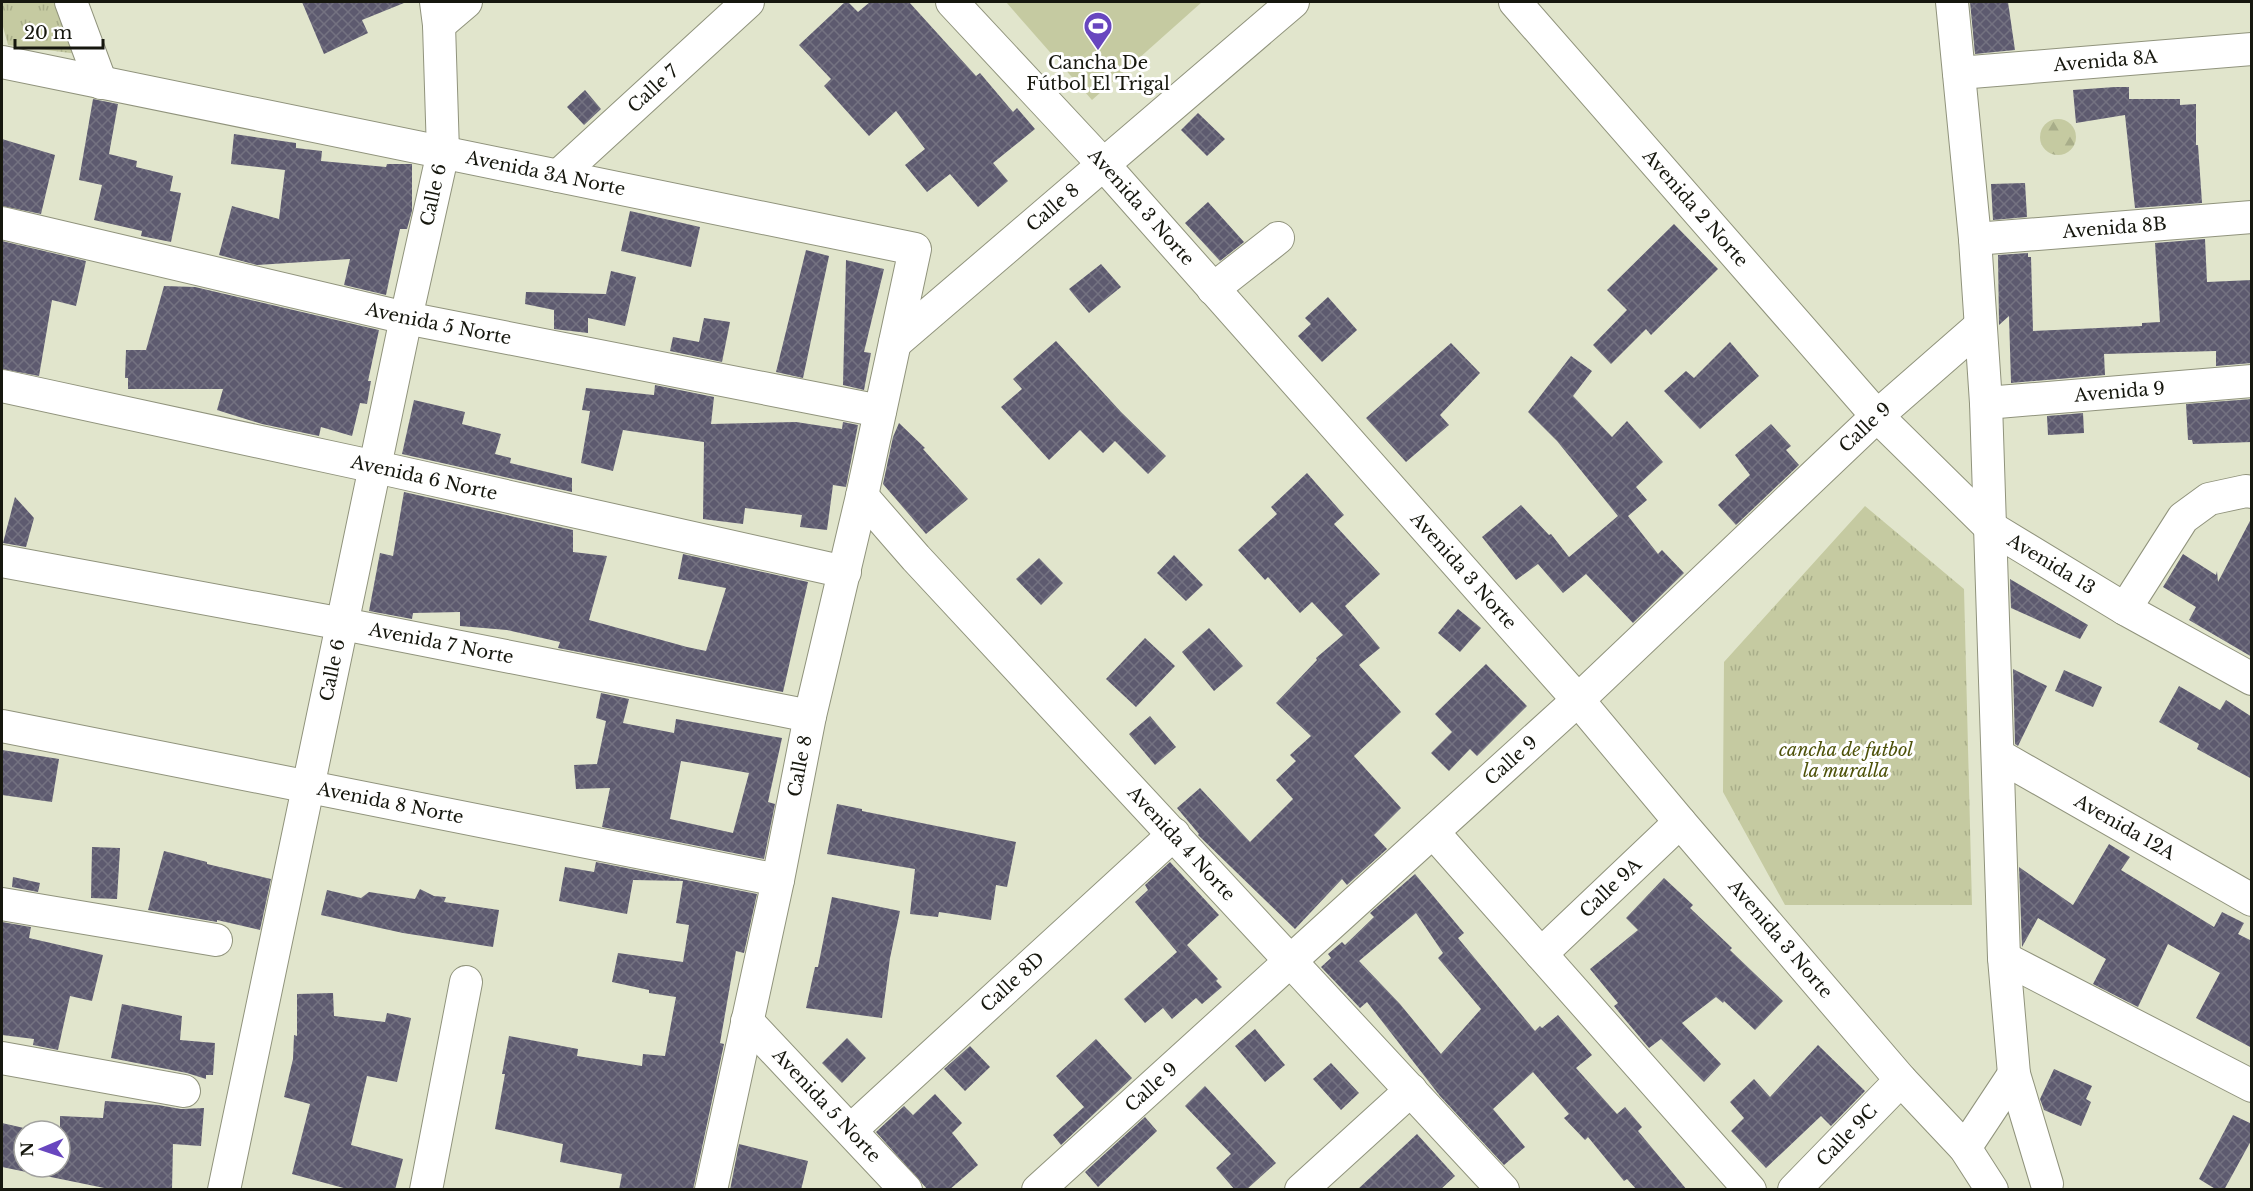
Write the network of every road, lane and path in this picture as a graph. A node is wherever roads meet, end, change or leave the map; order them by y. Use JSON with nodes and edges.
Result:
{"nodes":[{"id":1,"x":71,"y":2,"type":"edge"},
{"id":2,"x":466,"y":2,"type":"edge"},
{"id":3,"x":748,"y":2,"type":"edge"},
{"id":4,"x":952,"y":2,"type":"edge"},
{"id":5,"x":1293,"y":2,"type":"edge"},
{"id":6,"x":1515,"y":2,"type":"edge"},
{"id":7,"x":1952,"y":2,"type":"edge"},
{"id":8,"x":437,"y":13,"type":"edge"},
{"id":9,"x":2252,"y":49,"type":"edge"},
{"id":10,"x":2,"y":62,"type":"edge"},
{"id":11,"x":1959,"y":74,"type":"junction"},
{"id":12,"x":101,"y":83,"type":"junction"},
{"id":13,"x":442,"y":152,"type":"junction"},
{"id":14,"x":1104,"y":164,"type":"junction"},
{"id":15,"x":558,"y":176,"type":"junction"},
{"id":16,"x":2252,"y":217,"type":"edge"},
{"id":17,"x":2,"y":223,"type":"edge"},
{"id":18,"x":1278,"y":238,"type":"dead end"},
{"id":19,"x":1975,"y":239,"type":"junction"},
{"id":20,"x":915,"y":249,"type":"joint"},
{"id":21,"x":1213,"y":289,"type":"junction"},
{"id":22,"x":406,"y":318,"type":"junction"},
{"id":23,"x":1980,"y":326,"type":"junction"},
{"id":24,"x":895,"y":343,"type":"junction"},
{"id":25,"x":2252,"y":381,"type":"edge"},
{"id":26,"x":2,"y":386,"type":"edge"},
{"id":27,"x":1986,"y":403,"type":"junction"},
{"id":28,"x":880,"y":411,"type":"junction"},
{"id":29,"x":1877,"y":416,"type":"junction"},
{"id":30,"x":376,"y":467,"type":"junction"},
{"id":31,"x":2252,"y":492,"type":"edge"},
{"id":32,"x":862,"y":496,"type":"junction"},
{"id":33,"x":1990,"y":527,"type":"junction"},
{"id":34,"x":2,"y":561,"type":"edge"},
{"id":35,"x":845,"y":572,"type":"junction"},
{"id":36,"x":2125,"y":609,"type":"junction"},
{"id":37,"x":343,"y":624,"type":"junction"},
{"id":38,"x":2252,"y":680,"type":"edge"},
{"id":39,"x":1578,"y":700,"type":"junction"},
{"id":40,"x":810,"y":716,"type":"junction"},
{"id":41,"x":2,"y":726,"type":"edge"},
{"id":42,"x":1998,"y":755,"type":"junction"},
{"id":43,"x":309,"y":788,"type":"junction"},
{"id":44,"x":1680,"y":822,"type":"junction"},
{"id":45,"x":1433,"y":832,"type":"junction"},
{"id":46,"x":1174,"y":834,"type":"junction"},
{"id":47,"x":778,"y":880,"type":"junction"},
{"id":48,"x":2252,"y":900,"type":"edge"},
{"id":49,"x":2,"y":904,"type":"edge"},
{"id":50,"x":216,"y":940,"type":"dead end"},
{"id":51,"x":1541,"y":954,"type":"junction"},
{"id":52,"x":2004,"y":958,"type":"junction"},
{"id":53,"x":1291,"y":960,"type":"junction"},
{"id":54,"x":466,"y":982,"type":"dead end"},
{"id":55,"x":747,"y":1021,"type":"junction"},
{"id":56,"x":2,"y":1058,"type":"edge"},
{"id":57,"x":2014,"y":1074,"type":"junction"},
{"id":58,"x":1901,"y":1080,"type":"junction"},
{"id":59,"x":2252,"y":1086,"type":"edge"},
{"id":60,"x":1411,"y":1090,"type":"junction"},
{"id":61,"x":183,"y":1091,"type":"dead end"},
{"id":62,"x":851,"y":1130,"type":"junction"},
{"id":63,"x":1965,"y":1148,"type":"junction"},
{"id":64,"x":2049,"y":1188,"type":"edge"},
{"id":65,"x":224,"y":1190,"type":"edge"},
{"id":66,"x":426,"y":1190,"type":"edge"},
{"id":67,"x":711,"y":1190,"type":"edge"},
{"id":68,"x":906,"y":1190,"type":"edge"},
{"id":69,"x":1038,"y":1190,"type":"edge"},
{"id":70,"x":1301,"y":1190,"type":"edge"},
{"id":71,"x":1503,"y":1190,"type":"edge"},
{"id":72,"x":1750,"y":1190,"type":"edge"},
{"id":73,"x":1794,"y":1190,"type":"edge"},
{"id":74,"x":1992,"y":1190,"type":"edge"}],
"edges":[{"from":1,"to":12,"type":"street"},
{"from":2,"to":8,"type":"street"},
{"from":3,"to":15,"type":"street","name":"Calle 7"},
{"from":4,"to":14,"type":"street","name":"Avenida 3 Norte"},
{"from":5,"to":14,"type":"street","name":"Calle 8"},
{"from":6,"to":29,"type":"street","name":"Avenida 2 Norte"},
{"from":7,"to":11,"type":"street"},
{"from":8,"to":13,"type":"street"},
{"from":9,"to":11,"type":"street","name":"Avenida 8A"},
{"from":10,"to":12,"type":"street","name":"Avenida 3A Norte"},
{"from":11,"to":19,"type":"street"},
{"from":12,"to":13,"type":"street","name":"Avenida 3A Norte"},
{"from":13,"to":15,"type":"street","name":"Avenida 3A Norte"},
{"from":13,"to":22,"type":"street","name":"Calle 6"},
{"from":14,"to":21,"type":"street","name":"Avenida 3 Norte"},
{"from":14,"to":24,"type":"street","name":"Calle 8"},
{"from":15,"to":20,"type":"street","name":"Avenida 3A Norte"},
{"from":16,"to":19,"type":"street","name":"Avenida 8B"},
{"from":17,"to":22,"type":"street","name":"Avenida 5 Norte"},
{"from":18,"to":21,"type":"street"},
{"from":19,"to":23,"type":"street"},
{"from":20,"to":24,"type":"street","name":"Calle 8"},
{"from":21,"to":39,"type":"street","name":"Avenida 3 Norte"},
{"from":22,"to":28,"type":"street","name":"Avenida 5 Norte"},
{"from":22,"to":30,"type":"street","name":"Calle 6"},
{"from":23,"to":27,"type":"street"},
{"from":23,"to":29,"type":"street","name":"Calle 9"},
{"from":24,"to":28,"type":"street","name":"Calle 8"},
{"from":25,"to":27,"type":"street","name":"Avenida 9"},
{"from":26,"to":30,"type":"street","name":"Avenida 6 Norte"},
{"from":27,"to":33,"type":"street"},
{"from":28,"to":32,"type":"street","name":"Calle 8"},
{"from":29,"to":33,"type":"street","name":"Avenida 13"},
{"from":29,"to":39,"type":"street","name":"Calle 9"},
{"from":30,"to":35,"type":"street","name":"Avenida 6 Norte"},
{"from":30,"to":37,"type":"street","name":"Calle 6"},
{"from":31,"to":36,"type":"street"},
{"from":32,"to":35,"type":"street","name":"Calle 8"},
{"from":32,"to":46,"type":"street","name":"Avenida 4 Norte"},
{"from":33,"to":36,"type":"street","name":"Avenida 13"},
{"from":33,"to":42,"type":"street"},
{"from":34,"to":37,"type":"street","name":"Avenida 7 Norte"},
{"from":35,"to":40,"type":"street","name":"Calle 8"},
{"from":36,"to":38,"type":"street","name":"Avenida 13"},
{"from":37,"to":40,"type":"street","name":"Avenida 7 Norte"},
{"from":37,"to":43,"type":"street","name":"Calle 6"},
{"from":39,"to":44,"type":"street","name":"Avenida 3 Norte"},
{"from":39,"to":45,"type":"street","name":"Calle 9"},
{"from":40,"to":47,"type":"street","name":"Calle 8"},
{"from":41,"to":43,"type":"street","name":"Avenida 8 Norte"},
{"from":42,"to":48,"type":"street","name":"Avenida 12A"},
{"from":42,"to":52,"type":"street"},
{"from":43,"to":47,"type":"street","name":"Avenida 8 Norte"},
{"from":43,"to":65,"type":"street","name":"Calle 6"},
{"from":44,"to":51,"type":"street","name":"Calle 9A"},
{"from":44,"to":58,"type":"street","name":"Avenida 3 Norte"},
{"from":45,"to":51,"type":"street"},
{"from":45,"to":53,"type":"street","name":"Calle 9"},
{"from":46,"to":53,"type":"street","name":"Avenida 4 Norte"},
{"from":46,"to":62,"type":"street","name":"Calle 8D"},
{"from":47,"to":55,"type":"street","name":"Calle 8"},
{"from":49,"to":50,"type":"street"},
{"from":51,"to":72,"type":"street"},
{"from":52,"to":57,"type":"street"},
{"from":52,"to":59,"type":"street"},
{"from":53,"to":60,"type":"street","name":"Avenida 4 Norte"},
{"from":53,"to":69,"type":"street","name":"Calle 9"},
{"from":54,"to":66,"type":"street"},
{"from":55,"to":62,"type":"street","name":"Avenida 5 Norte"},
{"from":55,"to":67,"type":"street","name":"Calle 8"},
{"from":56,"to":61,"type":"street"},
{"from":57,"to":63,"type":"street"},
{"from":57,"to":64,"type":"street"},
{"from":58,"to":63,"type":"street","name":"Avenida 3 Norte"},
{"from":58,"to":73,"type":"street","name":"Calle 9C"},
{"from":60,"to":70,"type":"street"},
{"from":60,"to":71,"type":"street","name":"Avenida 4 Norte"},
{"from":62,"to":68,"type":"street","name":"Avenida 5 Norte"},
{"from":63,"to":74,"type":"street","name":"Avenida 3 Norte"}]}
